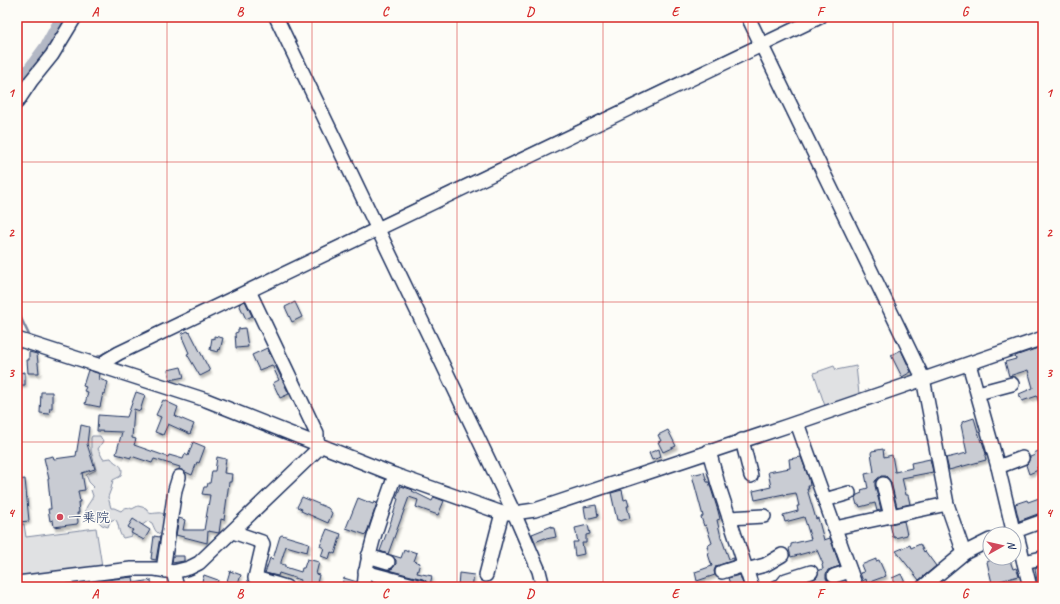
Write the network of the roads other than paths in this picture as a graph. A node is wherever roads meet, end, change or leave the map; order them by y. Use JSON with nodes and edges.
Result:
{"nodes":[{"id":1,"x":75,"y":17,"type":"edge"},
{"id":2,"x":276,"y":17,"type":"edge"},
{"id":3,"x":748,"y":17,"type":"edge"},
{"id":4,"x":820,"y":17,"type":"edge"},
{"id":5,"x":761,"y":45,"type":"junction"},
{"id":6,"x":17,"y":102,"type":"edge"},
{"id":7,"x":378,"y":229,"type":"junction"},
{"id":8,"x":249,"y":291,"type":"junction"},
{"id":9,"x":1043,"y":338,"type":"edge"},
{"id":10,"x":17,"y":339,"type":"edge"},
{"id":11,"x":969,"y":364,"type":"junction"},
{"id":12,"x":104,"y":366,"type":"junction"},
{"id":13,"x":923,"y":378,"type":"junction"},
{"id":14,"x":1012,"y":384,"type":"dead end"},
{"id":15,"x":978,"y":393,"type":"junction"},
{"id":16,"x":797,"y":423,"type":"junction"},
{"id":17,"x":742,"y":440,"type":"junction"},
{"id":18,"x":318,"y":444,"type":"junction"},
{"id":19,"x":709,"y":452,"type":"junction"},
{"id":20,"x":1022,"y":458,"type":"dead end"},
{"id":21,"x":998,"y":467,"type":"junction"},
{"id":22,"x":395,"y":475,"type":"junction"},
{"id":23,"x":751,"y":476,"type":"dead end"},
{"id":24,"x":179,"y":477,"type":"dead end"},
{"id":25,"x":883,"y":484,"type":"dead end"},
{"id":26,"x":849,"y":493,"type":"dead end"},
{"id":27,"x":824,"y":500,"type":"junction"},
{"id":28,"x":947,"y":504,"type":"junction"},
{"id":29,"x":508,"y":513,"type":"junction"},
{"id":30,"x":764,"y":516,"type":"dead end"},
{"id":31,"x":891,"y":516,"type":"junction"},
{"id":32,"x":729,"y":518,"type":"junction"},
{"id":33,"x":1043,"y":521,"type":"edge"},
{"id":34,"x":1012,"y":526,"type":"edge"},
{"id":35,"x":834,"y":528,"type":"junction"},
{"id":36,"x":1022,"y":529,"type":"edge"},
{"id":37,"x":233,"y":532,"type":"junction"},
{"id":38,"x":982,"y":544,"type":"edge"},
{"id":39,"x":964,"y":553,"type":"junction"},
{"id":40,"x":782,"y":555,"type":"dead end"},
{"id":41,"x":368,"y":556,"type":"junction"},
{"id":42,"x":1022,"y":558,"type":"edge"},
{"id":43,"x":1042,"y":558,"type":"edge"},
{"id":44,"x":388,"y":562,"type":"dead end"},
{"id":45,"x":1024,"y":562,"type":"junction"},
{"id":46,"x":745,"y":567,"type":"junction"},
{"id":47,"x":168,"y":571,"type":"junction"},
{"id":48,"x":850,"y":571,"type":"junction"},
{"id":49,"x":365,"y":572,"type":"junction"},
{"id":50,"x":722,"y":572,"type":"dead end"},
{"id":51,"x":811,"y":572,"type":"dead end"},
{"id":52,"x":486,"y":575,"type":"dead end"},
{"id":53,"x":834,"y":576,"type":"dead end"},
{"id":54,"x":17,"y":583,"type":"edge"},
{"id":55,"x":177,"y":587,"type":"edge"},
{"id":56,"x":286,"y":587,"type":"edge"},
{"id":57,"x":364,"y":587,"type":"edge"},
{"id":58,"x":421,"y":587,"type":"edge"},
{"id":59,"x":544,"y":587,"type":"edge"},
{"id":60,"x":752,"y":587,"type":"edge"},
{"id":61,"x":777,"y":587,"type":"edge"},
{"id":62,"x":856,"y":587,"type":"edge"},
{"id":63,"x":923,"y":587,"type":"edge"},
{"id":64,"x":1030,"y":587,"type":"edge"}],
"edges":[{"from":1,"to":6,"type":"street"},
{"from":2,"to":7,"type":"street"},
{"from":3,"to":5,"type":"street"},
{"from":4,"to":5,"type":"street"},
{"from":5,"to":7,"type":"street"},
{"from":5,"to":13,"type":"street"},
{"from":7,"to":8,"type":"street"},
{"from":7,"to":29,"type":"street"},
{"from":8,"to":12,"type":"street"},
{"from":8,"to":18,"type":"street"},
{"from":9,"to":11,"type":"street"},
{"from":10,"to":12,"type":"street"},
{"from":11,"to":13,"type":"street"},
{"from":11,"to":15,"type":"street"},
{"from":12,"to":18,"type":"street"},
{"from":13,"to":16,"type":"street"},
{"from":13,"to":28,"type":"street"},
{"from":14,"to":15,"type":"street"},
{"from":15,"to":21,"type":"street"},
{"from":16,"to":17,"type":"street"},
{"from":16,"to":27,"type":"street"},
{"from":17,"to":19,"type":"street"},
{"from":17,"to":23,"type":"street"},
{"from":18,"to":22,"type":"street"},
{"from":18,"to":37,"type":"street"},
{"from":19,"to":29,"type":"street"},
{"from":19,"to":32,"type":"street"},
{"from":20,"to":21,"type":"street"},
{"from":21,"to":34,"type":"street"},
{"from":22,"to":29,"type":"street"},
{"from":22,"to":41,"type":"street"},
{"from":24,"to":47,"type":"street"},
{"from":25,"to":31,"type":"street"},
{"from":26,"to":27,"type":"street"},
{"from":27,"to":35,"type":"street"},
{"from":28,"to":31,"type":"street"},
{"from":28,"to":39,"type":"street"},
{"from":29,"to":52,"type":"street"},
{"from":29,"to":59,"type":"street"},
{"from":30,"to":32,"type":"street"},
{"from":31,"to":35,"type":"street"},
{"from":32,"to":46,"type":"street"},
{"from":33,"to":36,"type":"street"},
{"from":35,"to":48,"type":"street"},
{"from":37,"to":47,"type":"street"},
{"from":37,"to":56,"type":"street"},
{"from":38,"to":39,"type":"street"},
{"from":39,"to":63,"type":"street"},
{"from":40,"to":46,"type":"street"},
{"from":41,"to":44,"type":"street"},
{"from":41,"to":49,"type":"street"},
{"from":42,"to":45,"type":"street"},
{"from":43,"to":45,"type":"street"},
{"from":45,"to":64,"type":"street"},
{"from":46,"to":50,"type":"street"},
{"from":46,"to":60,"type":"street"},
{"from":47,"to":54,"type":"street"},
{"from":47,"to":55,"type":"street"},
{"from":48,"to":53,"type":"street"},
{"from":48,"to":62,"type":"street"},
{"from":49,"to":57,"type":"street"},
{"from":49,"to":58,"type":"street"},
{"from":51,"to":61,"type":"street"}]}
